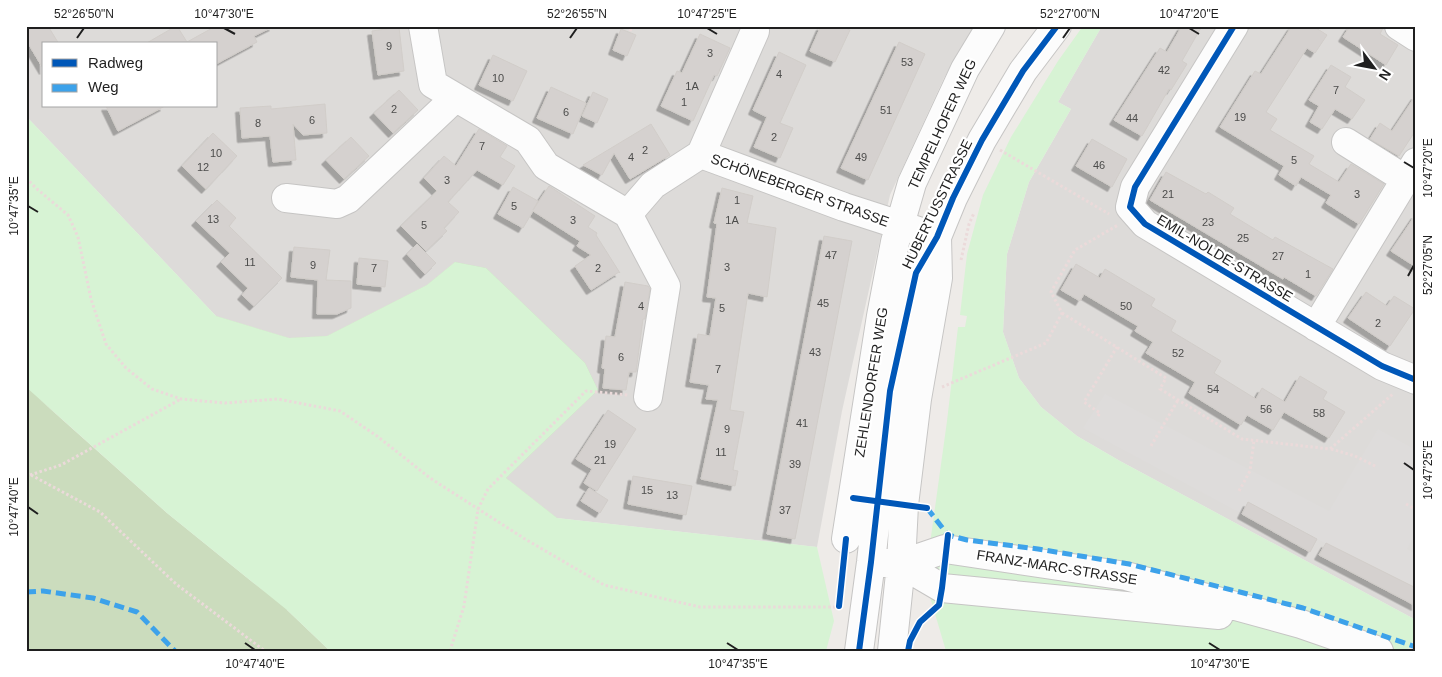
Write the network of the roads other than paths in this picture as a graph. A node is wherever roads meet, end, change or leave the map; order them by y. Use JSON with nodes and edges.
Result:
{"nodes":[{"id":1,"x":423,"y":26,"type":"edge"},
{"id":2,"x":754,"y":26,"type":"edge"},
{"id":3,"x":991,"y":26,"type":"edge"},
{"id":4,"x":1057,"y":26,"type":"edge"},
{"id":5,"x":1234,"y":26,"type":"edge"},
{"id":6,"x":1399,"y":26,"type":"edge"},
{"id":7,"x":1416,"y":36,"type":"edge"},
{"id":8,"x":455,"y":98,"type":"junction"},
{"id":9,"x":1346,"y":142,"type":"dead end"},
{"id":10,"x":701,"y":154,"type":"junction"},
{"id":11,"x":1411,"y":170,"type":"edge"},
{"id":12,"x":286,"y":198,"type":"dead end"},
{"id":13,"x":628,"y":214,"type":"junction"},
{"id":14,"x":900,"y":225,"type":"junction"},
{"id":15,"x":937,"y":237,"type":"junction"},
{"id":16,"x":1316,"y":327,"type":"junction"},
{"id":17,"x":1413,"y":379,"type":"edge"},
{"id":18,"x":648,"y":397,"type":"road end"},
{"id":19,"x":858,"y":467,"type":"junction"},
{"id":20,"x":880,"y":486,"type":"junction"},
{"id":21,"x":846,"y":539,"type":"dead end"},
{"id":22,"x":871,"y":562,"type":"junction"},
{"id":23,"x":901,"y":564,"type":"junction"},
{"id":24,"x":1301,"y":624,"type":"junction"},
{"id":25,"x":858,"y":651,"type":"edge"},
{"id":26,"x":892,"y":651,"type":"edge"},
{"id":27,"x":1379,"y":651,"type":"edge"}],
"edges":[{"from":1,"to":8,"type":"street"},
{"from":2,"to":10,"type":"street"},
{"from":3,"to":14,"type":"street","name":"TEMPELHOFER WEG"},
{"from":4,"to":15,"type":"street","name":"HUBERTUSSTRASSE"},
{"from":5,"to":16,"type":"street","name":"EMIL-NOLDE-STRASSE"},
{"from":6,"to":7,"type":"street"},
{"from":8,"to":12,"type":"street"},
{"from":8,"to":13,"type":"street"},
{"from":9,"to":11,"type":"street"},
{"from":10,"to":13,"type":"street","name":"SCHÖNEBERGER STRASSE"},
{"from":10,"to":14,"type":"street","name":"SCHÖNEBERGER STRASSE"},
{"from":11,"to":16,"type":"street"},
{"from":13,"to":18,"type":"street"},
{"from":14,"to":15,"type":"street","name":"HUBERTUSSTRASSE"},
{"from":14,"to":19,"type":"street","name":"ZEHLENDORFER WEG"},
{"from":15,"to":20,"type":"street","name":"HUBERTUSSTRASSE"},
{"from":15,"to":23,"type":"street","name":"HUBERTUSSTRASSE"},
{"from":16,"to":17,"type":"street","name":"EMIL-NOLDE-STRASSE"},
{"from":19,"to":20,"type":"street"},
{"from":19,"to":21,"type":"street","name":"ZEHLENDORFER WEG"},
{"from":20,"to":22,"type":"street","name":"HUBERTUSSTRASSE"},
{"from":22,"to":23,"type":"street","name":"FRANZ-MARC-STRASSE"},
{"from":22,"to":25,"type":"street","name":"HUBERTUSSTRASSE"},
{"from":23,"to":24,"type":"street","name":"FRANZ-MARC-STRASSE"},
{"from":23,"to":24,"type":"street","name":"FRANZ-MARC-STRASSE"},
{"from":23,"to":26,"type":"street","name":"HUBERTUSSTRASSE"},
{"from":24,"to":27,"type":"street","name":"FRANZ-MARC-STRASSE"}]}
